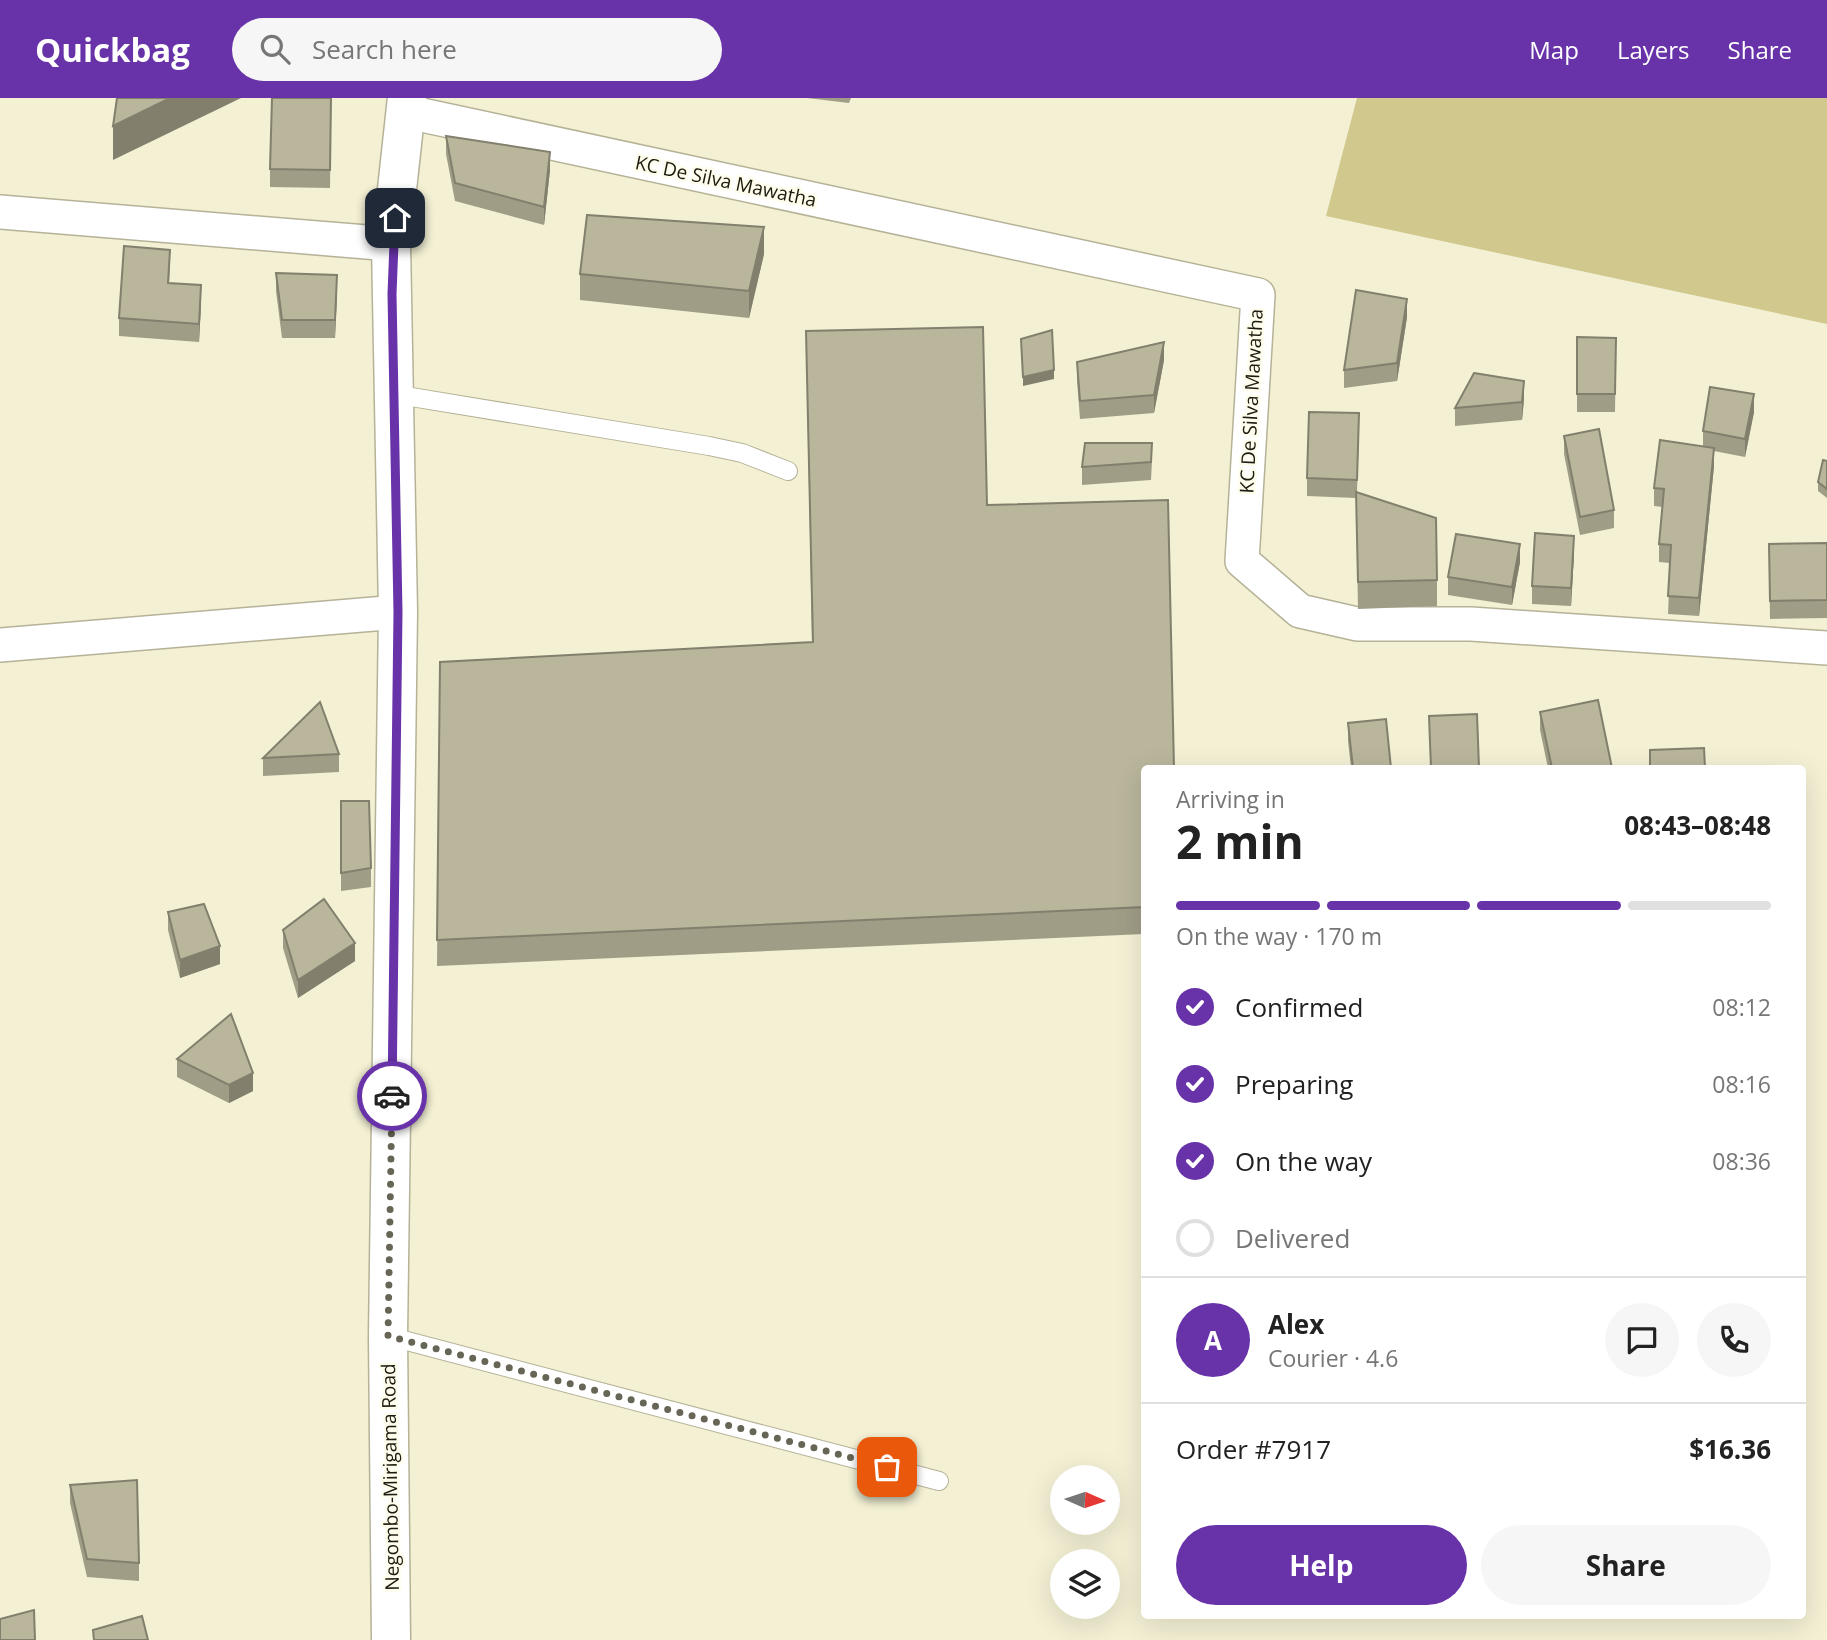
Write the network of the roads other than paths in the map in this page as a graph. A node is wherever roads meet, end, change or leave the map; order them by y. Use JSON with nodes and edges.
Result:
{"nodes":[{"id":1,"x":408,"y":105,"type":"edge"},
{"id":2,"x":0,"y":212,"type":"edge"},
{"id":3,"x":391,"y":244,"type":"junction"},
{"id":4,"x":393,"y":394,"type":"junction"},
{"id":5,"x":788,"y":471,"type":"dead end"},
{"id":6,"x":398,"y":612,"type":"junction"},
{"id":7,"x":0,"y":645,"type":"edge"},
{"id":8,"x":1827,"y":648,"type":"edge"},
{"id":9,"x":388,"y":1336,"type":"junction"},
{"id":10,"x":939,"y":1481,"type":"dead end"},
{"id":11,"x":391,"y":1640,"type":"edge"}],
"edges":[{"from":1,"to":3,"type":"main road","name":"Negombo-Mirigama Road"},
{"from":1,"to":8,"type":"street","name":"KC De Silva Mawatha"},
{"from":2,"to":3,"type":"street"},
{"from":3,"to":4,"type":"main road","name":"Negombo-Mirigama Road"},
{"from":4,"to":5,"type":"lane"},
{"from":4,"to":6,"type":"main road","name":"Negombo-Mirigama Road"},
{"from":6,"to":7,"type":"street"},
{"from":6,"to":9,"type":"main road","name":"Negombo-Mirigama Road"},
{"from":9,"to":10,"type":"lane"},
{"from":9,"to":11,"type":"main road","name":"Negombo-Mirigama Road"}]}
